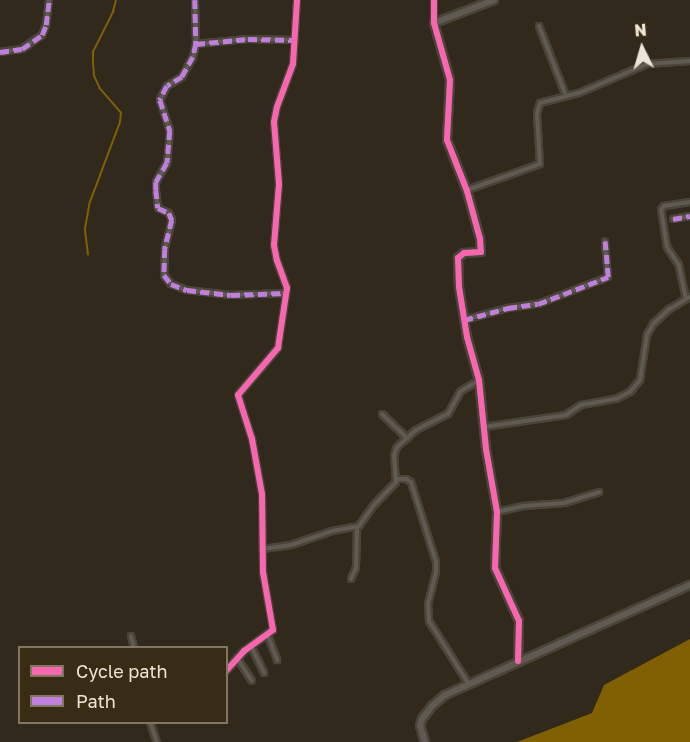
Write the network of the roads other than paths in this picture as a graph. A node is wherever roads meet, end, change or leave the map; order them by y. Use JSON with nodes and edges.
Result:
{"nodes":[{"id":1,"x":49,"y":0,"type":"edge"},
{"id":2,"x":195,"y":0,"type":"edge"},
{"id":3,"x":297,"y":0,"type":"edge"},
{"id":4,"x":434,"y":0,"type":"edge"},
{"id":5,"x":494,"y":0,"type":"edge"},
{"id":6,"x":434,"y":23,"type":"junction"},
{"id":7,"x":539,"y":26,"type":"dead end"},
{"id":8,"x":295,"y":40,"type":"junction"},
{"id":9,"x":196,"y":45,"type":"junction"},
{"id":10,"x":0,"y":52,"type":"edge"},
{"id":11,"x":690,"y":61,"type":"edge"},
{"id":12,"x":566,"y":96,"type":"junction"},
{"id":13,"x":467,"y":191,"type":"junction"},
{"id":14,"x":690,"y":202,"type":"edge"},
{"id":15,"x":690,"y":216,"type":"edge"},
{"id":16,"x":674,"y":219,"type":"dead end"},
{"id":17,"x":605,"y":241,"type":"dead end"},
{"id":18,"x":286,"y":293,"type":"junction"},
{"id":19,"x":688,"y":298,"type":"edge"},
{"id":20,"x":464,"y":320,"type":"junction"},
{"id":21,"x":479,"y":380,"type":"junction"},
{"id":22,"x":382,"y":414,"type":"dead end"},
{"id":23,"x":484,"y":427,"type":"junction"},
{"id":24,"x":407,"y":438,"type":"junction"},
{"id":25,"x":396,"y":479,"type":"junction"},
{"id":26,"x":599,"y":492,"type":"dead end"},
{"id":27,"x":497,"y":512,"type":"junction"},
{"id":28,"x":357,"y":527,"type":"junction"},
{"id":29,"x":263,"y":549,"type":"junction"},
{"id":30,"x":351,"y":579,"type":"dead end"},
{"id":31,"x":690,"y":585,"type":"edge"},
{"id":32,"x":131,"y":636,"type":"dead end"},
{"id":33,"x":268,"y":636,"type":"junction"},
{"id":34,"x":134,"y":646,"type":"edge"},
{"id":35,"x":251,"y":646,"type":"junction"},
{"id":36,"x":237,"y":658,"type":"junction"},
{"id":37,"x":277,"y":660,"type":"dead end"},
{"id":38,"x":518,"y":661,"type":"junction"},
{"id":39,"x":228,"y":669,"type":"edge"},
{"id":40,"x":264,"y":673,"type":"dead end"},
{"id":41,"x":252,"y":681,"type":"dead end"},
{"id":42,"x":468,"y":683,"type":"junction"},
{"id":43,"x":150,"y":724,"type":"edge"},
{"id":44,"x":157,"y":742,"type":"edge"},
{"id":45,"x":425,"y":742,"type":"edge"}],
"edges":[{"from":1,"to":10,"type":"street"},
{"from":2,"to":9,"type":"street"},
{"from":3,"to":8,"type":"street"},
{"from":4,"to":6,"type":"street"},
{"from":5,"to":6,"type":"street"},
{"from":6,"to":13,"type":"street"},
{"from":7,"to":12,"type":"street"},
{"from":8,"to":9,"type":"street"},
{"from":8,"to":18,"type":"street"},
{"from":9,"to":18,"type":"street"},
{"from":11,"to":12,"type":"street"},
{"from":12,"to":13,"type":"street"},
{"from":13,"to":20,"type":"street"},
{"from":14,"to":19,"type":"street"},
{"from":15,"to":16,"type":"street"},
{"from":17,"to":20,"type":"street"},
{"from":18,"to":29,"type":"street"},
{"from":19,"to":23,"type":"street"},
{"from":20,"to":21,"type":"street"},
{"from":21,"to":23,"type":"street"},
{"from":21,"to":24,"type":"street"},
{"from":22,"to":24,"type":"street"},
{"from":23,"to":27,"type":"street"},
{"from":24,"to":25,"type":"street"},
{"from":25,"to":28,"type":"street"},
{"from":25,"to":42,"type":"street"},
{"from":26,"to":27,"type":"street"},
{"from":27,"to":38,"type":"street"},
{"from":28,"to":29,"type":"street"},
{"from":28,"to":30,"type":"street"},
{"from":29,"to":33,"type":"street"},
{"from":31,"to":38,"type":"street"},
{"from":32,"to":34,"type":"street"},
{"from":33,"to":35,"type":"street"},
{"from":33,"to":37,"type":"street"},
{"from":35,"to":36,"type":"street"},
{"from":35,"to":40,"type":"street"},
{"from":36,"to":39,"type":"street"},
{"from":36,"to":41,"type":"street"},
{"from":38,"to":42,"type":"street"},
{"from":42,"to":45,"type":"street"},
{"from":43,"to":44,"type":"street"}]}
